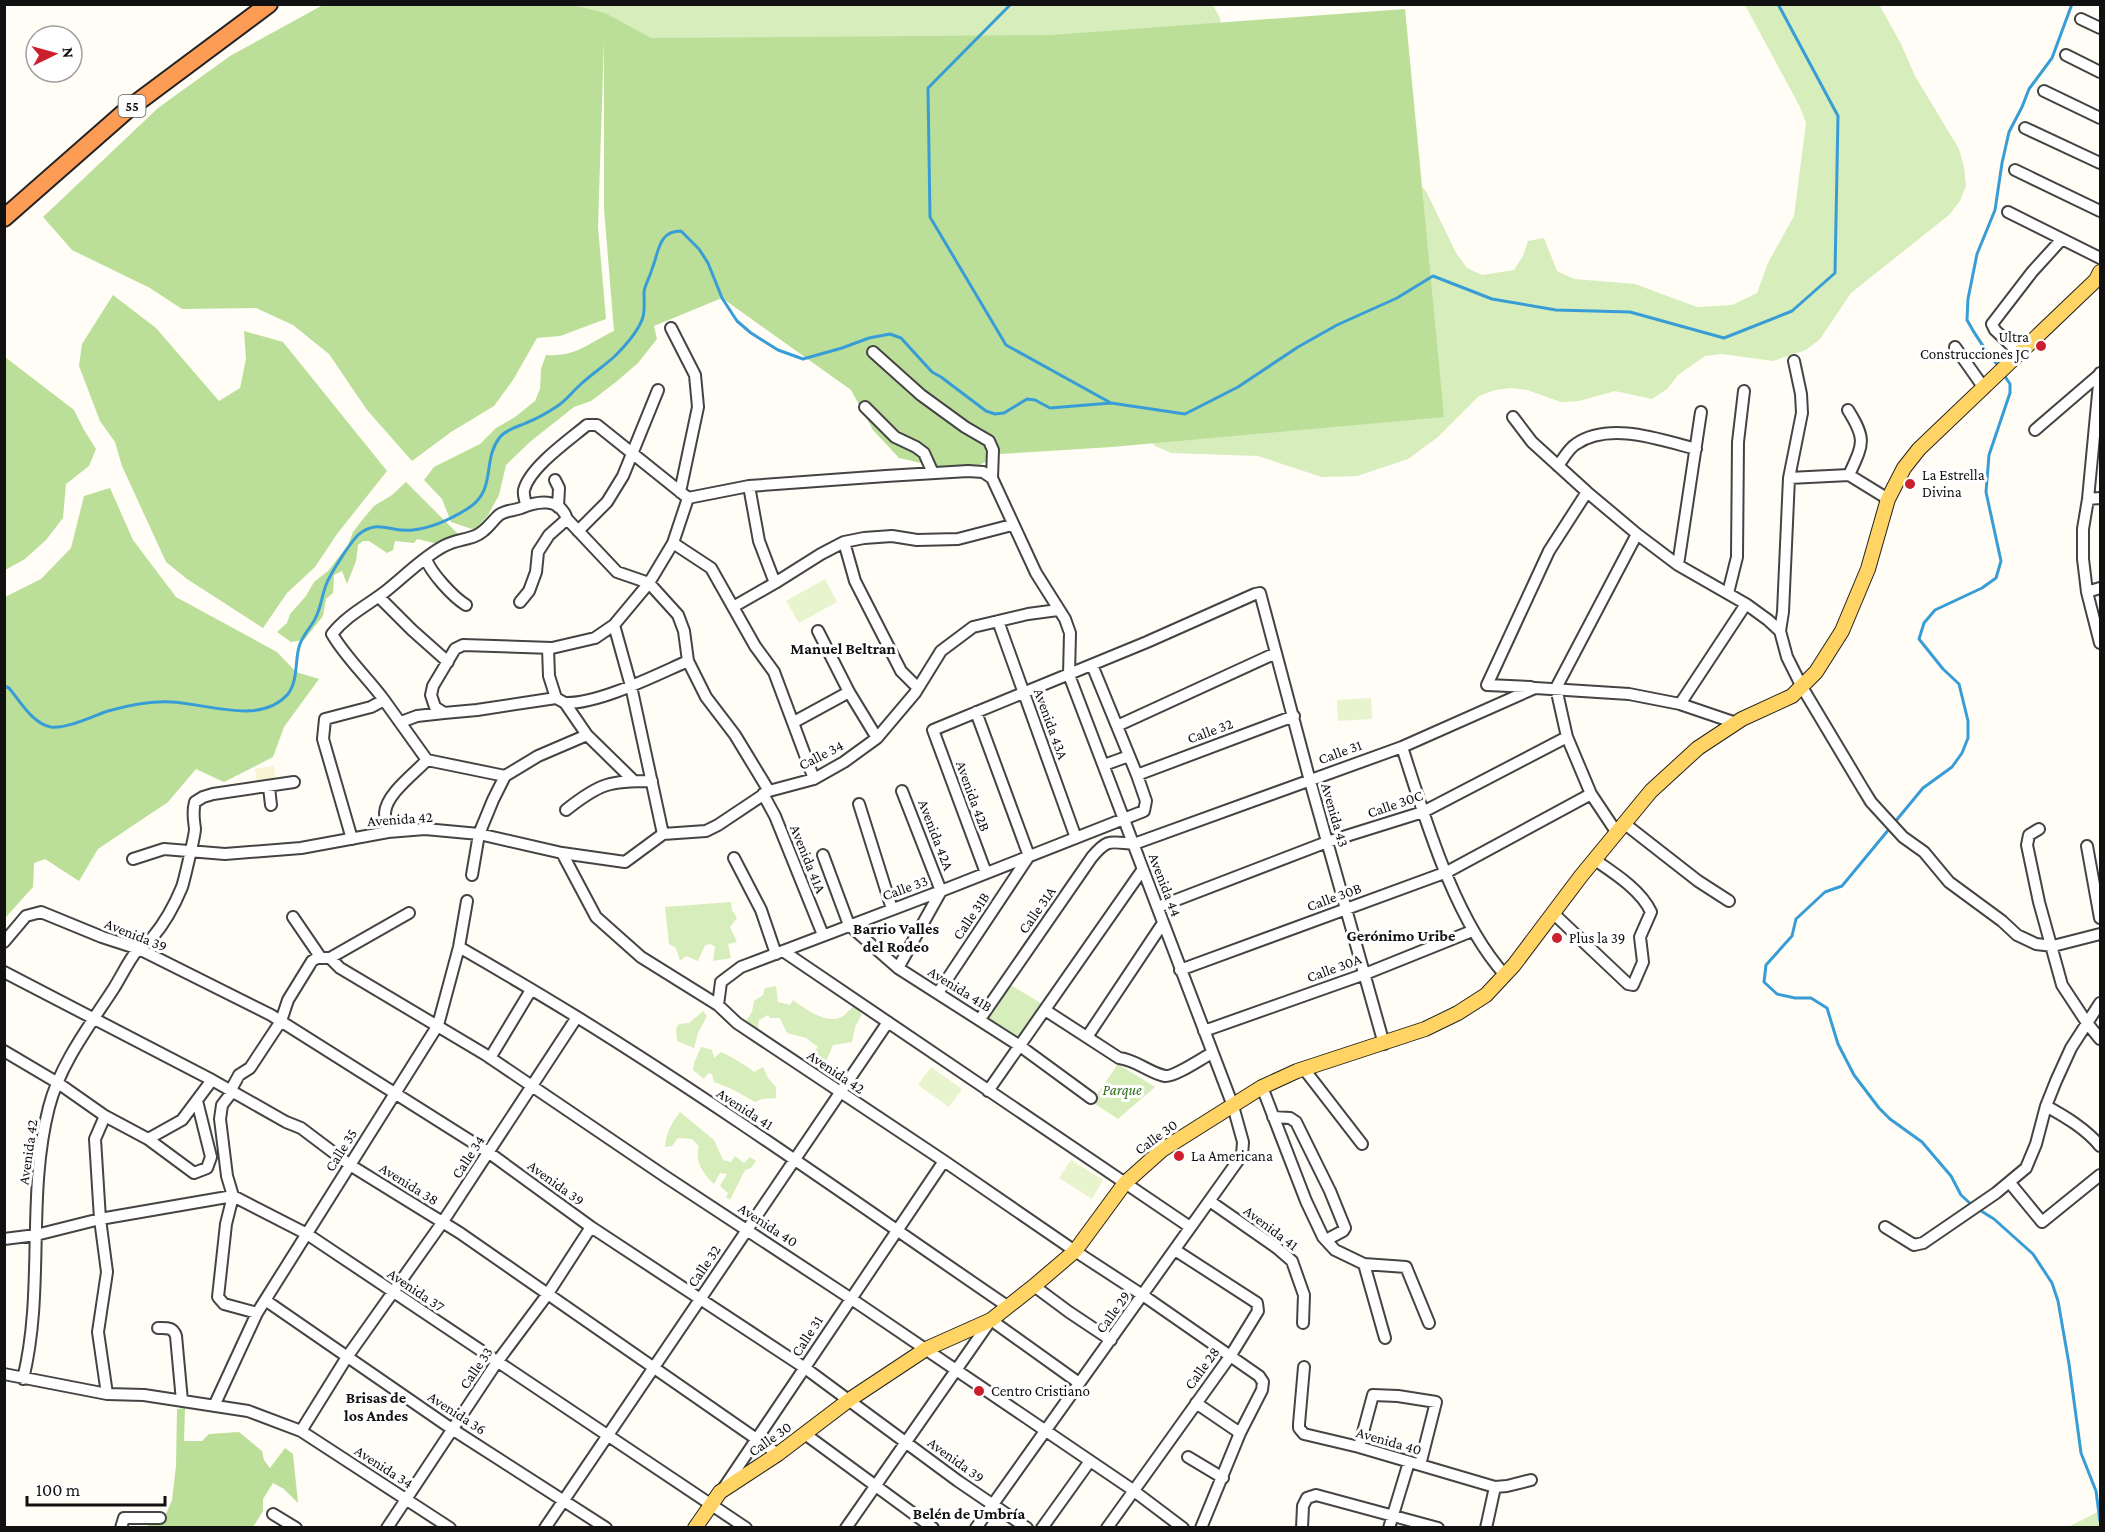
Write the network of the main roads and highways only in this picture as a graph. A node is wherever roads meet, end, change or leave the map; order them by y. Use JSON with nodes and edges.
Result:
{"nodes":[{"id":1,"x":269,"y":4,"type":"edge"},
{"id":2,"x":4,"y":218,"type":"edge"},
{"id":3,"x":2099,"y":280,"type":"edge"},
{"id":4,"x":720,"y":1492,"type":"joint"},
{"id":5,"x":696,"y":1527,"type":"edge"}],
"edges":[{"from":1,"to":2,"type":"highway","number":"55"},
{"from":3,"to":4,"type":"main road","name":"Calle 30"},
{"from":4,"to":5,"type":"main road","name":"Calle 31"}]}
